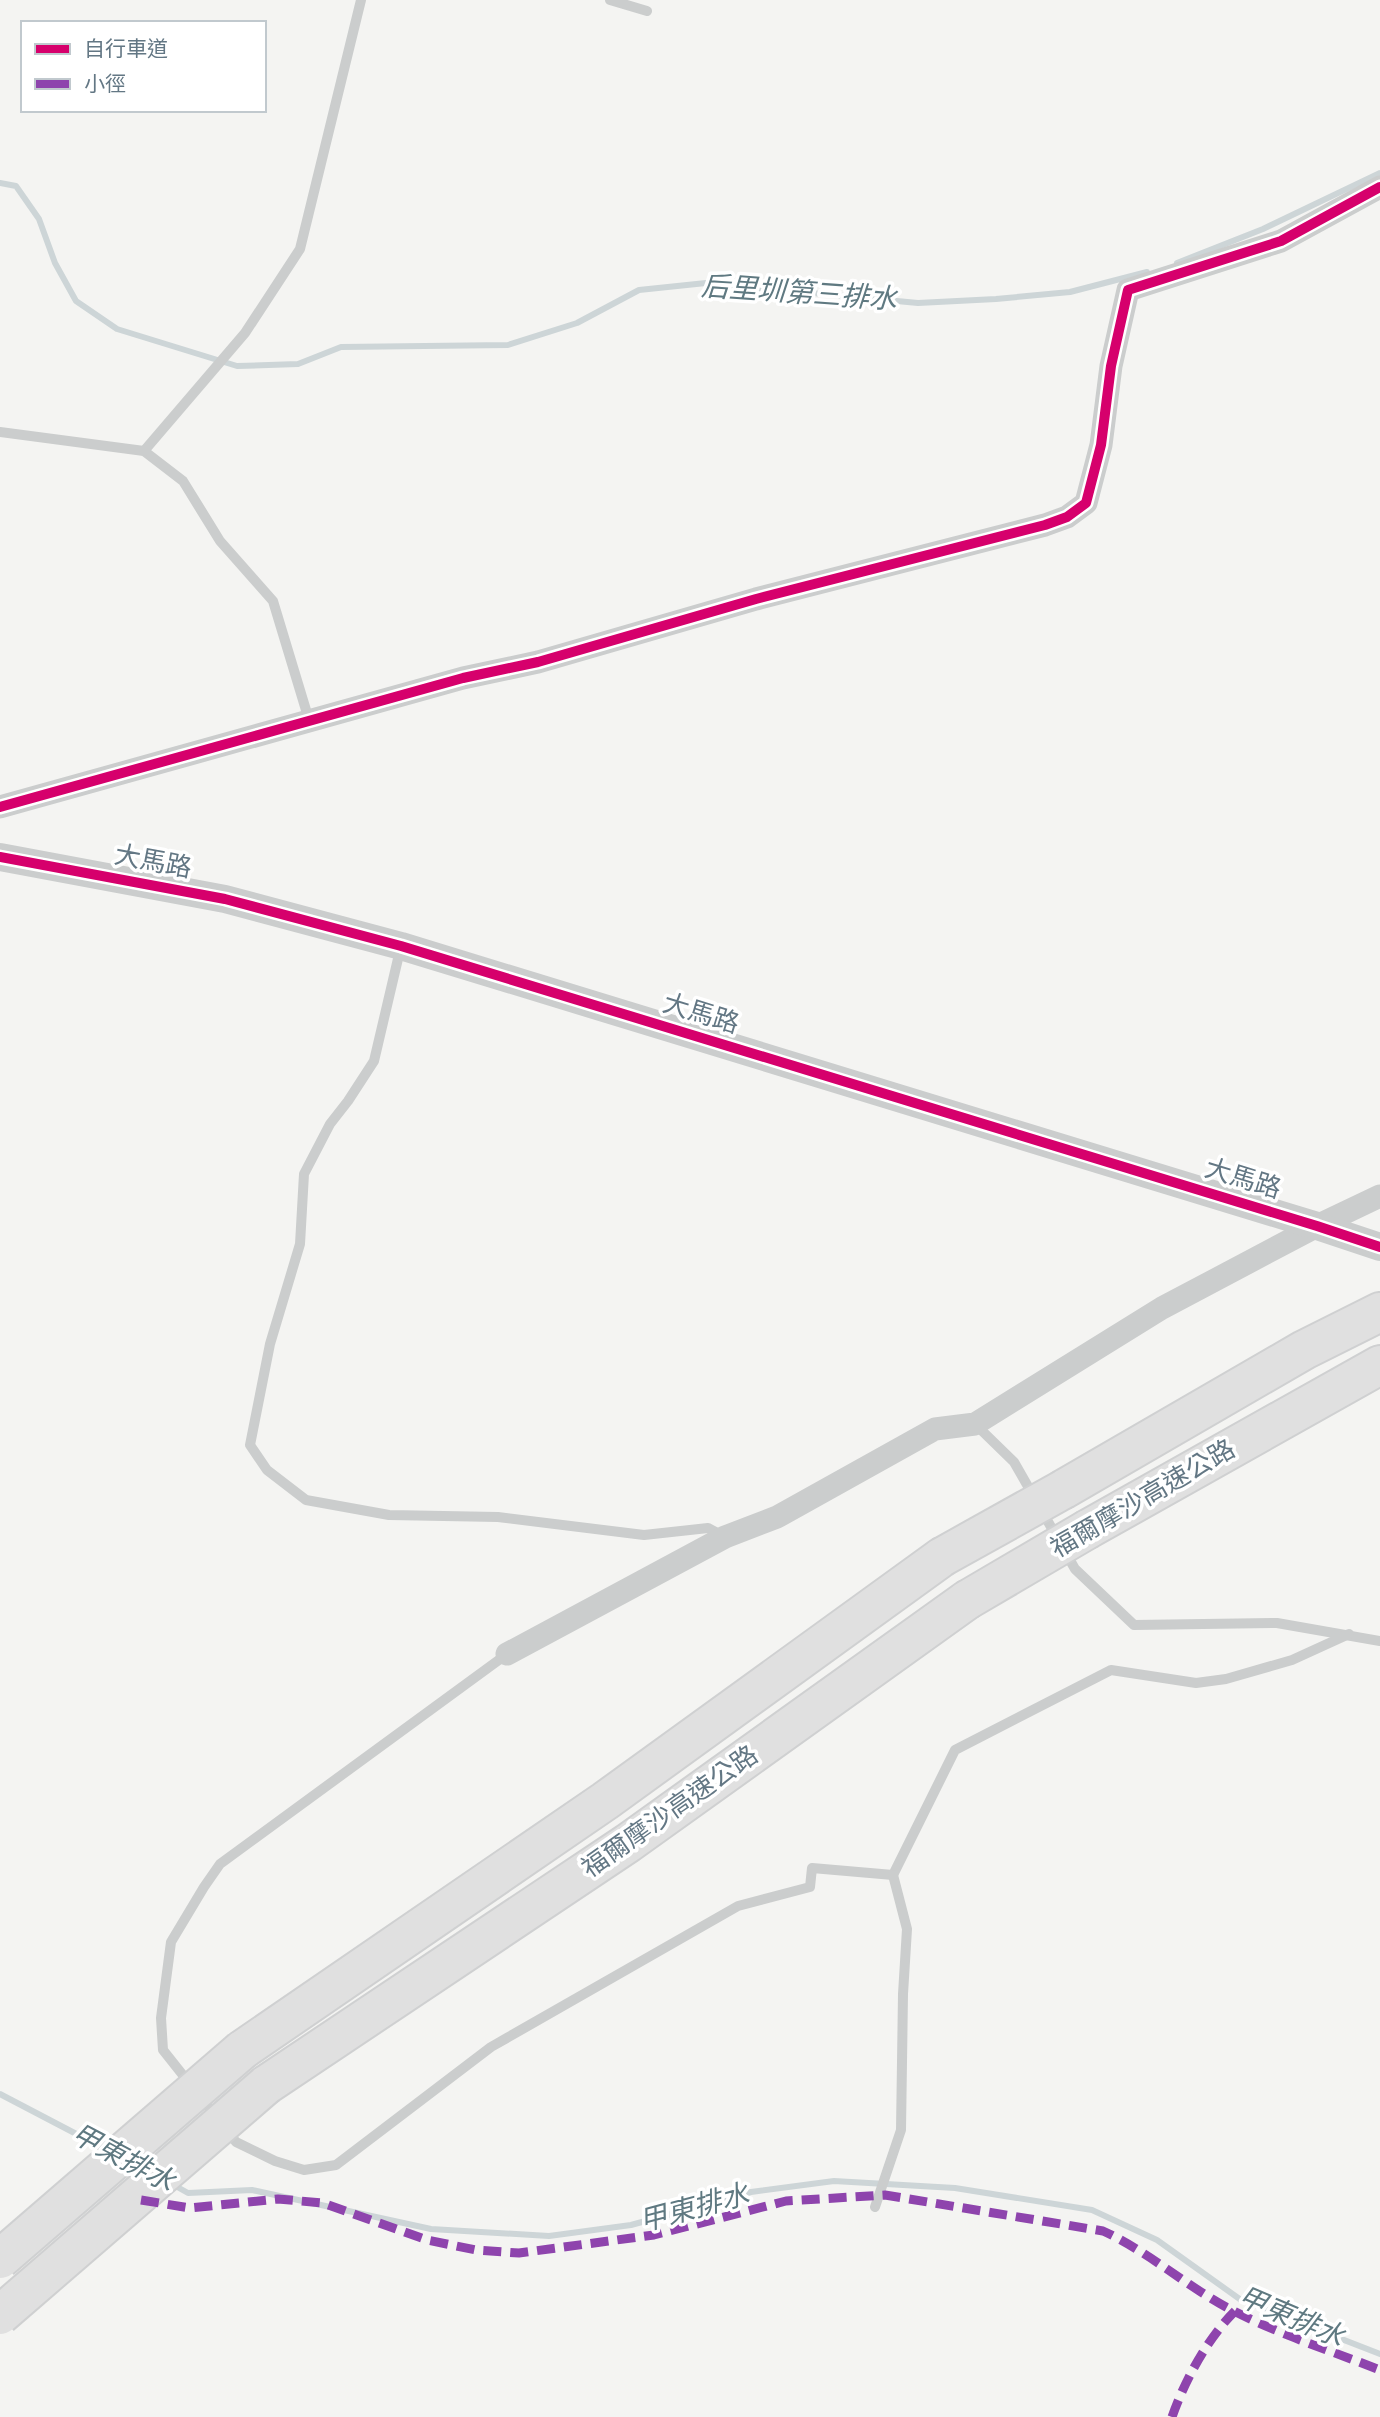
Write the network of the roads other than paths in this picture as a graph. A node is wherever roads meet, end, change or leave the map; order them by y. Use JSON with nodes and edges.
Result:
{"nodes":[{"id":1,"x":361,"y":0,"type":"edge"},
{"id":2,"x":610,"y":0,"type":"edge"},
{"id":3,"x":648,"y":11,"type":"dead end"},
{"id":4,"x":1380,"y":187,"type":"edge"},
{"id":5,"x":0,"y":432,"type":"edge"},
{"id":6,"x":145,"y":451,"type":"junction"},
{"id":7,"x":309,"y":720,"type":"junction"},
{"id":8,"x":0,"y":807,"type":"edge"},
{"id":9,"x":0,"y":857,"type":"edge"},
{"id":10,"x":401,"y":946,"type":"junction"},
{"id":11,"x":1380,"y":1195,"type":"edge"},
{"id":12,"x":1317,"y":1226,"type":"junction"},
{"id":13,"x":1380,"y":1247,"type":"edge"},
{"id":14,"x":1380,"y":1312,"type":"edge"},
{"id":15,"x":1380,"y":1365,"type":"edge"},
{"id":16,"x":975,"y":1424,"type":"junction"},
{"id":17,"x":725,"y":1537,"type":"junction"},
{"id":18,"x":1349,"y":1634,"type":"junction"},
{"id":19,"x":1380,"y":1641,"type":"edge"},
{"id":20,"x":507,"y":1654,"type":"joint"},
{"id":21,"x":893,"y":1875,"type":"junction"},
{"id":22,"x":875,"y":2207,"type":"dead end"},
{"id":23,"x":0,"y":2259,"type":"edge"},
{"id":24,"x":0,"y":2315,"type":"edge"}],
"edges":[{"from":1,"to":6,"type":"lane"},
{"from":2,"to":3,"type":"lane"},
{"from":4,"to":7,"type":"street"},
{"from":5,"to":6,"type":"lane"},
{"from":6,"to":7,"type":"lane"},
{"from":7,"to":8,"type":"street"},
{"from":9,"to":10,"type":"street","name":"大馬路"},
{"from":10,"to":12,"type":"street","name":"大馬路"},
{"from":10,"to":17,"type":"lane"},
{"from":11,"to":12,"type":"street"},
{"from":12,"to":13,"type":"street","name":"大馬路"},
{"from":12,"to":16,"type":"street"},
{"from":14,"to":23,"type":"highway","name":"福爾摩沙高速公路","bridge":true},
{"from":15,"to":24,"type":"highway","name":"福爾摩沙高速公路","bridge":true},
{"from":16,"to":17,"type":"street"},
{"from":16,"to":18,"type":"lane"},
{"from":17,"to":20,"type":"street"},
{"from":18,"to":19,"type":"lane"},
{"from":18,"to":21,"type":"lane"},
{"from":20,"to":21,"type":"lane"},
{"from":21,"to":22,"type":"lane"}]}
